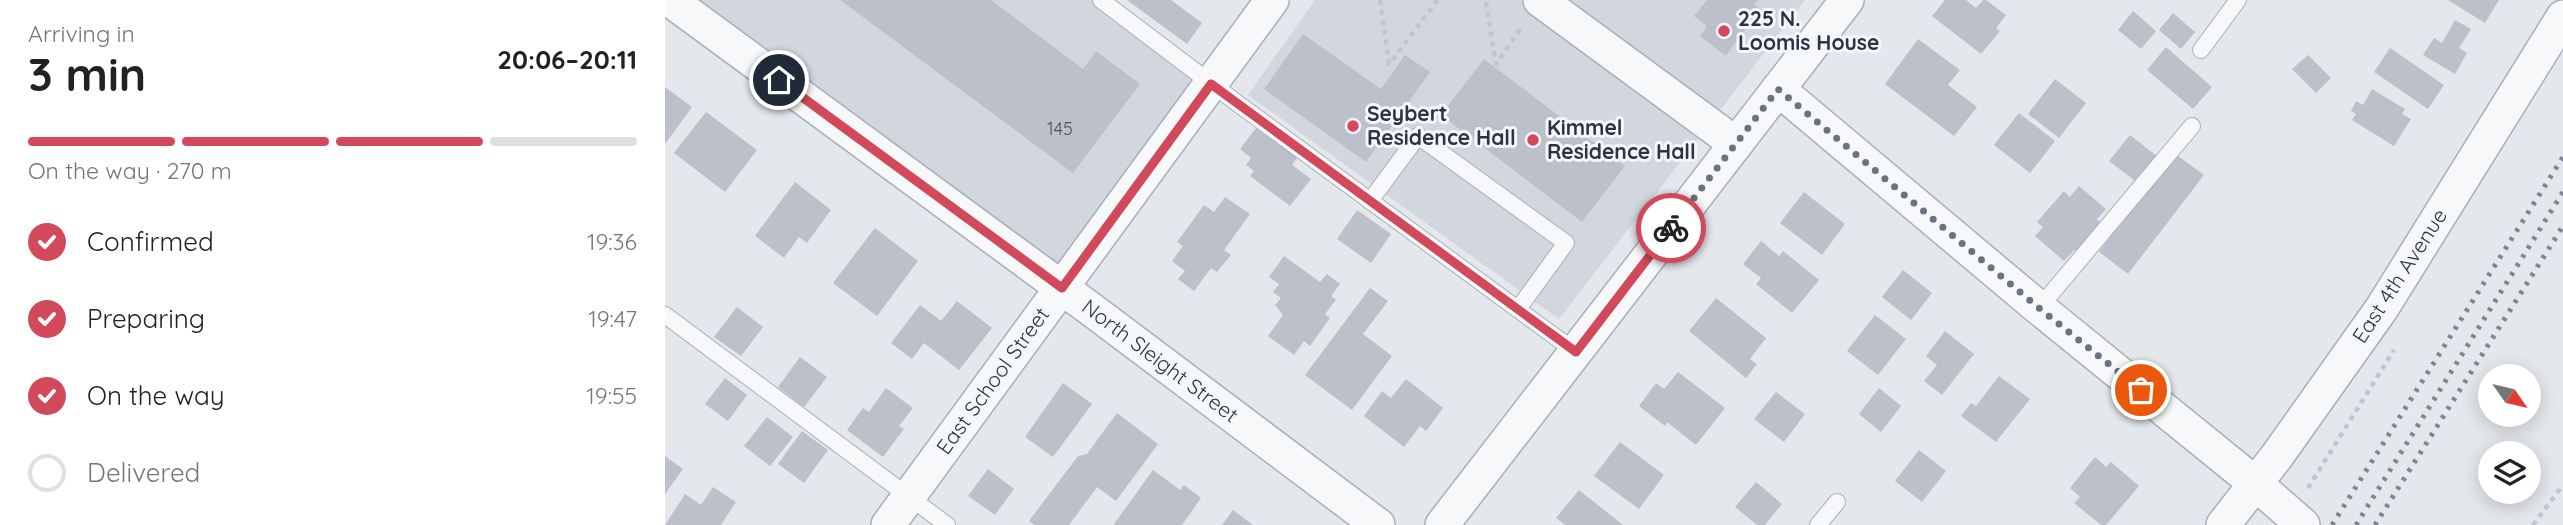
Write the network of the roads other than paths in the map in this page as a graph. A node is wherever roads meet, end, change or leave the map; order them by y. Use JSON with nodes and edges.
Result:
{"nodes":[{"id":1,"x":670,"y":0,"type":"edge"},
{"id":2,"x":1101,"y":0,"type":"edge"},
{"id":3,"x":1272,"y":0,"type":"edge"},
{"id":4,"x":1540,"y":0,"type":"edge"},
{"id":5,"x":1847,"y":0,"type":"edge"},
{"id":6,"x":2238,"y":0,"type":"edge"},
{"id":7,"x":2561,"y":11,"type":"edge"},
{"id":8,"x":2201,"y":50,"type":"dead end"},
{"id":9,"x":1211,"y":84,"type":"junction"},
{"id":10,"x":1778,"y":89,"type":"junction"},
{"id":11,"x":2192,"y":126,"type":"dead end"},
{"id":12,"x":1736,"y":144,"type":"junction"},
{"id":13,"x":1370,"y":201,"type":"junction"},
{"id":14,"x":1062,"y":288,"type":"junction"},
{"id":15,"x":2039,"y":308,"type":"junction"},
{"id":16,"x":1518,"y":309,"type":"junction"},
{"id":17,"x":665,"y":315,"type":"edge"},
{"id":18,"x":1576,"y":352,"type":"junction"},
{"id":19,"x":2256,"y":484,"type":"junction"},
{"id":20,"x":909,"y":497,"type":"junction"},
{"id":21,"x":1837,"y":502,"type":"dead end"},
{"id":22,"x":888,"y":525,"type":"edge"},
{"id":23,"x":947,"y":525,"type":"edge"},
{"id":24,"x":1378,"y":525,"type":"edge"},
{"id":25,"x":1442,"y":525,"type":"edge"},
{"id":26,"x":1818,"y":525,"type":"edge"},
{"id":27,"x":2223,"y":525,"type":"edge"},
{"id":28,"x":2303,"y":525,"type":"edge"}],
"edges":[{"from":1,"to":14,"type":"street","name":"North Sleight Street"},
{"from":2,"to":9,"type":"lane"},
{"from":3,"to":9,"type":"street","name":"East School Street"},
{"from":4,"to":12,"type":"street"},
{"from":5,"to":10,"type":"street"},
{"from":6,"to":8,"type":"lane"},
{"from":7,"to":19,"type":"street","name":"East 4th Avenue"},
{"from":9,"to":13,"type":"lane"},
{"from":9,"to":14,"type":"street","name":"East School Street"},
{"from":10,"to":12,"type":"street"},
{"from":10,"to":15,"type":"street"},
{"from":11,"to":15,"type":"lane"},
{"from":12,"to":18,"type":"street"},
{"from":13,"to":16,"type":"lane"},
{"from":13,"to":16,"type":"lane"},
{"from":14,"to":20,"type":"street","name":"East School Street"},
{"from":14,"to":24,"type":"street","name":"North Sleight Street"},
{"from":15,"to":19,"type":"street"},
{"from":16,"to":18,"type":"lane"},
{"from":17,"to":20,"type":"lane"},
{"from":18,"to":25,"type":"street"},
{"from":19,"to":27,"type":"street","name":"East 4th Avenue"},
{"from":19,"to":28,"type":"street"},
{"from":20,"to":22,"type":"street","name":"East School Street"},
{"from":20,"to":23,"type":"lane"},
{"from":21,"to":26,"type":"lane"}]}
